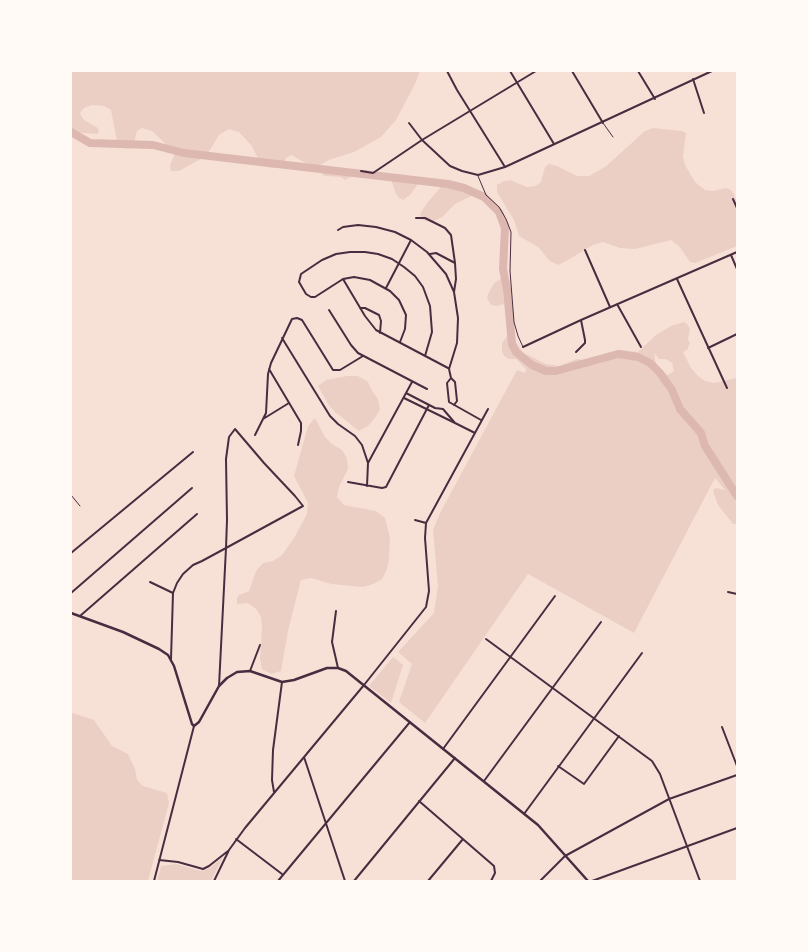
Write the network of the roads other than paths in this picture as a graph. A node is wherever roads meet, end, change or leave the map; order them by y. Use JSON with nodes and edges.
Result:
{"nodes":[{"id":1,"x":447,"y":71,"type":"edge"},
{"id":2,"x":510,"y":71,"type":"edge"},
{"id":3,"x":536,"y":71,"type":"edge"},
{"id":4,"x":572,"y":71,"type":"edge"},
{"id":5,"x":638,"y":71,"type":"edge"},
{"id":6,"x":701,"y":71,"type":"edge"},
{"id":7,"x":712,"y":71,"type":"edge"},
{"id":8,"x":703,"y":75,"type":"junction"},
{"id":9,"x":693,"y":79,"type":"junction"},
{"id":10,"x":517,"y":82,"type":"junction"},
{"id":11,"x":655,"y":99,"type":"junction"},
{"id":12,"x":471,"y":110,"type":"junction"},
{"id":13,"x":704,"y":113,"type":"dead end"},
{"id":14,"x":409,"y":123,"type":"dead end"},
{"id":15,"x":603,"y":123,"type":"junction"},
{"id":16,"x":613,"y":137,"type":"dead end"},
{"id":17,"x":422,"y":140,"type":"junction"},
{"id":18,"x":554,"y":144,"type":"junction"},
{"id":19,"x":505,"y":167,"type":"junction"},
{"id":20,"x":361,"y":172,"type":"dead end"},
{"id":21,"x":478,"y":175,"type":"junction"},
{"id":22,"x":733,"y":199,"type":"dead end"},
{"id":23,"x":737,"y":208,"type":"edge"},
{"id":24,"x":416,"y":218,"type":"dead end"},
{"id":25,"x":338,"y":230,"type":"dead end"},
{"id":26,"x":411,"y":240,"type":"junction"},
{"id":27,"x":585,"y":250,"type":"dead end"},
{"id":28,"x":737,"y":252,"type":"edge"},
{"id":29,"x":430,"y":254,"type":"junction"},
{"id":30,"x":730,"y":255,"type":"junction"},
{"id":31,"x":398,"y":263,"type":"junction"},
{"id":32,"x":455,"y":263,"type":"junction"},
{"id":33,"x":737,"y":269,"type":"edge"},
{"id":34,"x":344,"y":279,"type":"junction"},
{"id":35,"x":677,"y":279,"type":"junction"},
{"id":36,"x":386,"y":288,"type":"junction"},
{"id":37,"x":454,"y":292,"type":"junction"},
{"id":38,"x":617,"y":304,"type":"junction"},
{"id":39,"x":610,"y":307,"type":"junction"},
{"id":40,"x":360,"y":308,"type":"junction"},
{"id":41,"x":329,"y":310,"type":"dead end"},
{"id":42,"x":581,"y":320,"type":"junction"},
{"id":43,"x":380,"y":333,"type":"junction"},
{"id":44,"x":737,"y":334,"type":"edge"},
{"id":45,"x":282,"y":338,"type":"junction"},
{"id":46,"x":400,"y":342,"type":"junction"},
{"id":47,"x":523,"y":347,"type":"joint"},
{"id":48,"x":641,"y":347,"type":"dead end"},
{"id":49,"x":708,"y":348,"type":"junction"},
{"id":50,"x":576,"y":352,"type":"dead end"},
{"id":51,"x":363,"y":356,"type":"junction"},
{"id":52,"x":425,"y":356,"type":"junction"},
{"id":53,"x":269,"y":368,"type":"junction"},
{"id":54,"x":450,"y":369,"type":"junction"},
{"id":55,"x":451,"y":378,"type":"junction"},
{"id":56,"x":412,"y":382,"type":"junction"},
{"id":57,"x":727,"y":388,"type":"dead end"},
{"id":58,"x":427,"y":389,"type":"dead end"},
{"id":59,"x":406,"y":393,"type":"junction"},
{"id":60,"x":404,"y":398,"type":"junction"},
{"id":61,"x":290,"y":403,"type":"junction"},
{"id":62,"x":429,"y":405,"type":"junction"},
{"id":63,"x":454,"y":405,"type":"junction"},
{"id":64,"x":488,"y":409,"type":"dead end"},
{"id":65,"x":427,"y":410,"type":"junction"},
{"id":66,"x":445,"y":411,"type":"junction"},
{"id":67,"x":441,"y":417,"type":"junction"},
{"id":68,"x":263,"y":419,"type":"junction"},
{"id":69,"x":482,"y":420,"type":"junction"},
{"id":70,"x":455,"y":423,"type":"junction"},
{"id":71,"x":475,"y":433,"type":"junction"},
{"id":72,"x":255,"y":434,"type":"dead end"},
{"id":73,"x":298,"y":445,"type":"dead end"},
{"id":74,"x":193,"y":452,"type":"dead end"},
{"id":75,"x":368,"y":463,"type":"junction"},
{"id":76,"x":348,"y":482,"type":"dead end"},
{"id":77,"x":367,"y":486,"type":"junction"},
{"id":78,"x":192,"y":488,"type":"dead end"},
{"id":79,"x":71,"y":495,"type":"edge"},
{"id":80,"x":80,"y":506,"type":"dead end"},
{"id":81,"x":197,"y":514,"type":"dead end"},
{"id":82,"x":415,"y":520,"type":"dead end"},
{"id":83,"x":426,"y":523,"type":"junction"},
{"id":84,"x":226,"y":548,"type":"junction"},
{"id":85,"x":71,"y":553,"type":"edge"},
{"id":86,"x":150,"y":582,"type":"dead end"},
{"id":87,"x":728,"y":592,"type":"dead end"},
{"id":88,"x":71,"y":593,"type":"edge"},
{"id":89,"x":173,"y":594,"type":"junction"},
{"id":90,"x":737,"y":594,"type":"edge"},
{"id":91,"x":555,"y":596,"type":"dead end"},
{"id":92,"x":336,"y":611,"type":"dead end"},
{"id":93,"x":71,"y":613,"type":"edge"},
{"id":94,"x":80,"y":616,"type":"junction"},
{"id":95,"x":601,"y":622,"type":"dead end"},
{"id":96,"x":486,"y":639,"type":"dead end"},
{"id":97,"x":260,"y":644,"type":"dead end"},
{"id":98,"x":642,"y":653,"type":"dead end"},
{"id":99,"x":510,"y":657,"type":"junction"},
{"id":100,"x":171,"y":659,"type":"junction"},
{"id":101,"x":338,"y":668,"type":"junction"},
{"id":102,"x":250,"y":671,"type":"junction"},
{"id":103,"x":282,"y":682,"type":"junction"},
{"id":104,"x":364,"y":685,"type":"junction"},
{"id":105,"x":219,"y":686,"type":"junction"},
{"id":106,"x":553,"y":688,"type":"junction"},
{"id":107,"x":594,"y":718,"type":"junction"},
{"id":108,"x":410,"y":722,"type":"junction"},
{"id":109,"x":194,"y":726,"type":"junction"},
{"id":110,"x":722,"y":727,"type":"dead end"},
{"id":111,"x":619,"y":736,"type":"junction"},
{"id":112,"x":443,"y":748,"type":"junction"},
{"id":113,"x":304,"y":757,"type":"junction"},
{"id":114,"x":455,"y":758,"type":"junction"},
{"id":115,"x":558,"y":766,"type":"junction"},
{"id":116,"x":737,"y":766,"type":"edge"},
{"id":117,"x":737,"y":774,"type":"edge"},
{"id":118,"x":483,"y":782,"type":"junction"},
{"id":119,"x":274,"y":792,"type":"junction"},
{"id":120,"x":669,"y":799,"type":"junction"},
{"id":121,"x":419,"y":801,"type":"junction"},
{"id":122,"x":524,"y":814,"type":"junction"},
{"id":123,"x":325,"y":824,"type":"junction"},
{"id":124,"x":737,"y":828,"type":"edge"},
{"id":125,"x":236,"y":839,"type":"junction"},
{"id":126,"x":462,"y":839,"type":"junction"},
{"id":127,"x":687,"y":846,"type":"junction"},
{"id":128,"x":229,"y":850,"type":"junction"},
{"id":129,"x":565,"y":856,"type":"junction"},
{"id":130,"x":159,"y":860,"type":"junction"},
{"id":131,"x":283,"y":874,"type":"junction"},
{"id":132,"x":154,"y":881,"type":"edge"},
{"id":133,"x":214,"y":881,"type":"edge"},
{"id":134,"x":278,"y":881,"type":"edge"},
{"id":135,"x":345,"y":881,"type":"edge"},
{"id":136,"x":354,"y":881,"type":"edge"},
{"id":137,"x":428,"y":881,"type":"edge"},
{"id":138,"x":491,"y":881,"type":"edge"},
{"id":139,"x":540,"y":881,"type":"edge"},
{"id":140,"x":588,"y":881,"type":"edge"},
{"id":141,"x":592,"y":881,"type":"edge"},
{"id":142,"x":700,"y":881,"type":"edge"}],
"edges":[{"from":1,"to":12,"type":"street"},
{"from":2,"to":10,"type":"street"},
{"from":3,"to":10,"type":"street"},
{"from":4,"to":15,"type":"street"},
{"from":5,"to":11,"type":"street"},
{"from":6,"to":8,"type":"street"},
{"from":7,"to":8,"type":"street"},
{"from":8,"to":9,"type":"street"},
{"from":9,"to":11,"type":"street"},
{"from":9,"to":13,"type":"street"},
{"from":10,"to":12,"type":"street"},
{"from":10,"to":18,"type":"street"},
{"from":11,"to":15,"type":"street"},
{"from":12,"to":17,"type":"street"},
{"from":12,"to":19,"type":"street"},
{"from":14,"to":17,"type":"street"},
{"from":15,"to":16,"type":"lane"},
{"from":15,"to":18,"type":"street"},
{"from":17,"to":20,"type":"street"},
{"from":17,"to":21,"type":"street"},
{"from":18,"to":19,"type":"street"},
{"from":19,"to":21,"type":"street"},
{"from":21,"to":47,"type":"lane"},
{"from":22,"to":23,"type":"street"},
{"from":24,"to":32,"type":"street"},
{"from":25,"to":26,"type":"street"},
{"from":26,"to":29,"type":"street"},
{"from":26,"to":31,"type":"street"},
{"from":27,"to":39,"type":"street"},
{"from":28,"to":30,"type":"street"},
{"from":29,"to":32,"type":"street"},
{"from":29,"to":37,"type":"street"},
{"from":30,"to":33,"type":"street"},
{"from":30,"to":35,"type":"street"},
{"from":31,"to":34,"type":"street"},
{"from":31,"to":36,"type":"street"},
{"from":31,"to":52,"type":"street"},
{"from":32,"to":37,"type":"street"},
{"from":34,"to":36,"type":"street"},
{"from":34,"to":40,"type":"street"},
{"from":35,"to":38,"type":"street"},
{"from":35,"to":49,"type":"street"},
{"from":36,"to":46,"type":"street"},
{"from":37,"to":54,"type":"street"},
{"from":38,"to":39,"type":"street"},
{"from":38,"to":48,"type":"street"},
{"from":39,"to":42,"type":"street"},
{"from":40,"to":43,"type":"street"},
{"from":40,"to":43,"type":"street"},
{"from":41,"to":51,"type":"street"},
{"from":42,"to":47,"type":"street"},
{"from":42,"to":50,"type":"street"},
{"from":43,"to":46,"type":"street"},
{"from":44,"to":49,"type":"street"},
{"from":45,"to":51,"type":"street"},
{"from":45,"to":53,"type":"street"},
{"from":45,"to":75,"type":"street"},
{"from":46,"to":52,"type":"street"},
{"from":49,"to":57,"type":"street"},
{"from":51,"to":56,"type":"street"},
{"from":52,"to":54,"type":"street"},
{"from":53,"to":61,"type":"street"},
{"from":53,"to":68,"type":"street"},
{"from":54,"to":55,"type":"street"},
{"from":55,"to":63,"type":"street"},
{"from":55,"to":63,"type":"street"},
{"from":56,"to":58,"type":"street"},
{"from":56,"to":59,"type":"street"},
{"from":59,"to":60,"type":"street"},
{"from":59,"to":62,"type":"street"},
{"from":60,"to":65,"type":"street"},
{"from":60,"to":75,"type":"street"},
{"from":61,"to":68,"type":"street"},
{"from":61,"to":73,"type":"street"},
{"from":62,"to":65,"type":"street"},
{"from":62,"to":66,"type":"street"},
{"from":63,"to":69,"type":"street"},
{"from":64,"to":69,"type":"street"},
{"from":65,"to":67,"type":"street"},
{"from":65,"to":77,"type":"street"},
{"from":66,"to":67,"type":"street"},
{"from":66,"to":70,"type":"street"},
{"from":67,"to":70,"type":"street"},
{"from":68,"to":72,"type":"street"},
{"from":69,"to":71,"type":"street"},
{"from":70,"to":71,"type":"street"},
{"from":71,"to":83,"type":"street"},
{"from":74,"to":85,"type":"street"},
{"from":75,"to":77,"type":"street"},
{"from":76,"to":77,"type":"street"},
{"from":78,"to":88,"type":"street"},
{"from":79,"to":80,"type":"lane"},
{"from":81,"to":94,"type":"street"},
{"from":82,"to":83,"type":"street"},
{"from":83,"to":104,"type":"street"},
{"from":84,"to":84,"type":"street"},
{"from":84,"to":89,"type":"street"},
{"from":84,"to":105,"type":"street"},
{"from":86,"to":89,"type":"street"},
{"from":87,"to":90,"type":"street"},
{"from":89,"to":100,"type":"street"},
{"from":91,"to":99,"type":"street"},
{"from":92,"to":101,"type":"street"},
{"from":93,"to":94,"type":"street"},
{"from":94,"to":100,"type":"street"},
{"from":95,"to":106,"type":"street"},
{"from":96,"to":99,"type":"street"},
{"from":97,"to":102,"type":"street"},
{"from":98,"to":107,"type":"street"},
{"from":99,"to":106,"type":"street"},
{"from":99,"to":112,"type":"street"},
{"from":100,"to":109,"type":"street"},
{"from":101,"to":103,"type":"street"},
{"from":101,"to":104,"type":"street"},
{"from":102,"to":103,"type":"street"},
{"from":102,"to":105,"type":"street"},
{"from":103,"to":119,"type":"street"},
{"from":104,"to":108,"type":"street"},
{"from":104,"to":113,"type":"street"},
{"from":105,"to":109,"type":"street"},
{"from":106,"to":107,"type":"street"},
{"from":106,"to":118,"type":"street"},
{"from":107,"to":111,"type":"street"},
{"from":107,"to":115,"type":"street"},
{"from":108,"to":112,"type":"street"},
{"from":108,"to":123,"type":"street"},
{"from":109,"to":130,"type":"street"},
{"from":110,"to":116,"type":"street"},
{"from":111,"to":115,"type":"street"},
{"from":111,"to":120,"type":"street"},
{"from":112,"to":114,"type":"street"},
{"from":113,"to":119,"type":"street"},
{"from":113,"to":123,"type":"street"},
{"from":114,"to":118,"type":"street"},
{"from":114,"to":121,"type":"street"},
{"from":115,"to":122,"type":"street"},
{"from":117,"to":120,"type":"street"},
{"from":118,"to":122,"type":"street"},
{"from":119,"to":125,"type":"street"},
{"from":120,"to":127,"type":"street"},
{"from":120,"to":129,"type":"street"},
{"from":121,"to":126,"type":"street"},
{"from":121,"to":136,"type":"street"},
{"from":122,"to":129,"type":"street"},
{"from":123,"to":131,"type":"street"},
{"from":123,"to":135,"type":"street"},
{"from":124,"to":127,"type":"street"},
{"from":125,"to":128,"type":"street"},
{"from":125,"to":131,"type":"street"},
{"from":126,"to":137,"type":"street"},
{"from":126,"to":138,"type":"street"},
{"from":127,"to":141,"type":"street"},
{"from":127,"to":142,"type":"street"},
{"from":128,"to":130,"type":"street"},
{"from":128,"to":133,"type":"street"},
{"from":129,"to":139,"type":"street"},
{"from":129,"to":140,"type":"street"},
{"from":130,"to":132,"type":"street"},
{"from":131,"to":134,"type":"street"}]}
